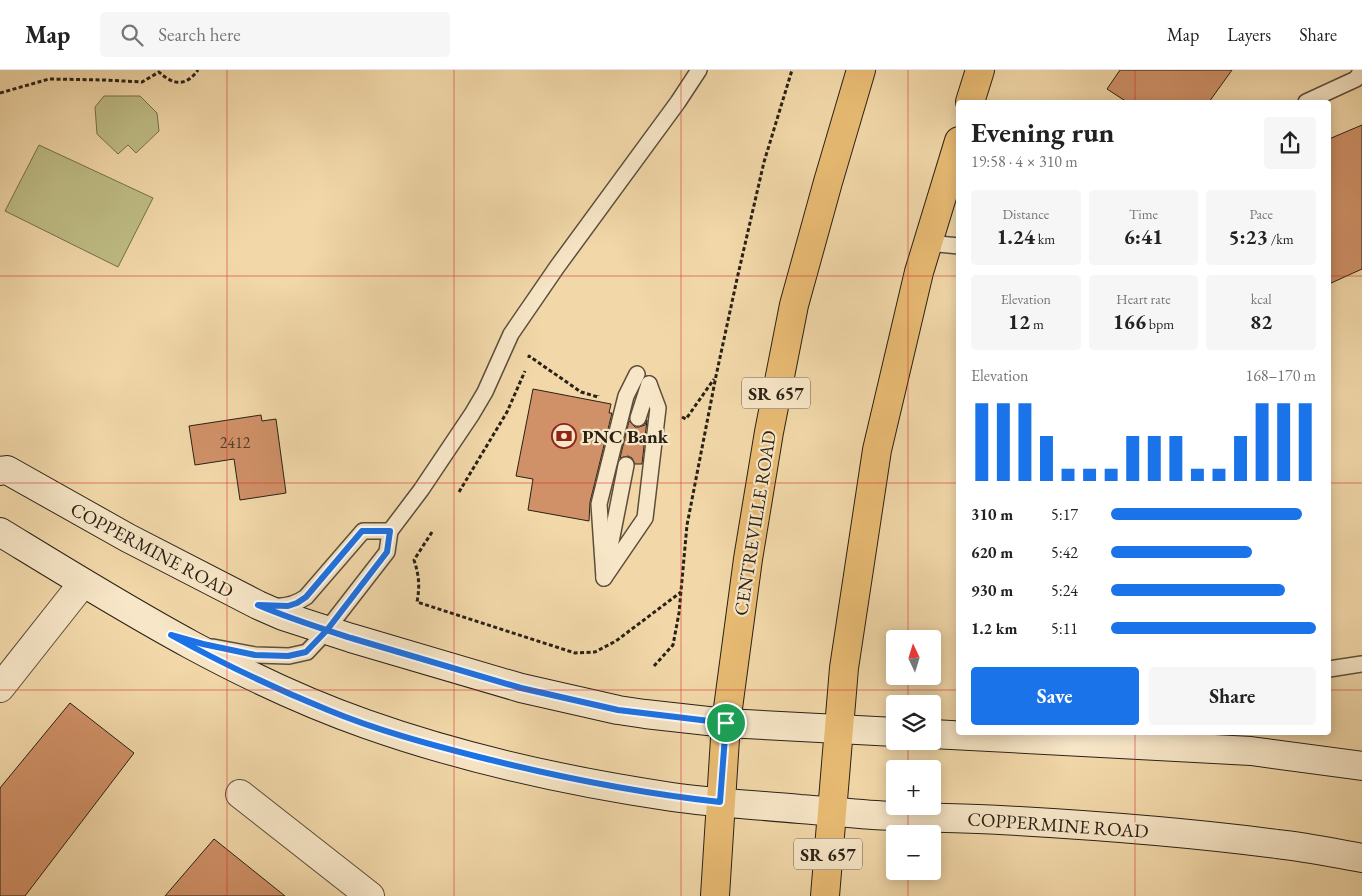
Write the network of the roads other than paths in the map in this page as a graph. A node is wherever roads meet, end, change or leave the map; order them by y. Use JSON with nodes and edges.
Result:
{"nodes":[{"id":1,"x":699,"y":70,"type":"edge"},
{"id":2,"x":861,"y":70,"type":"edge"},
{"id":3,"x":980,"y":70,"type":"edge"},
{"id":4,"x":1362,"y":70,"type":"edge"},
{"id":5,"x":971,"y":100,"type":"edge"},
{"id":6,"x":1310,"y":100,"type":"edge"},
{"id":7,"x":956,"y":150,"type":"edge"},
{"id":8,"x":928,"y":242,"type":"junction"},
{"id":9,"x":956,"y":246,"type":"edge"},
{"id":10,"x":637,"y":374,"type":"dead end"},
{"id":11,"x":638,"y":418,"type":"dead end"},
{"id":12,"x":626,"y":465,"type":"dead end"},
{"id":13,"x":0,"y":471,"type":"edge"},
{"id":14,"x":390,"y":531,"type":"junction"},
{"id":15,"x":0,"y":532,"type":"edge"},
{"id":16,"x":604,"y":578,"type":"junction"},
{"id":17,"x":82,"y":584,"type":"junction"},
{"id":18,"x":258,"y":605,"type":"junction"},
{"id":19,"x":327,"y":630,"type":"junction"},
{"id":20,"x":171,"y":635,"type":"junction"},
{"id":21,"x":1362,"y":664,"type":"edge"},
{"id":22,"x":1331,"y":669,"type":"edge"},
{"id":23,"x":0,"y":688,"type":"edge"},
{"id":24,"x":726,"y":723,"type":"junction"},
{"id":25,"x":839,"y":729,"type":"junction"},
{"id":26,"x":886,"y":732,"type":"edge"},
{"id":27,"x":941,"y":734,"type":"edge"},
{"id":28,"x":956,"y":735,"type":"edge"},
{"id":29,"x":972,"y":735,"type":"edge"},
{"id":30,"x":1251,"y":742,"type":"edge"},
{"id":31,"x":1362,"y":766,"type":"edge"},
{"id":32,"x":240,"y":794,"type":"dead end"},
{"id":33,"x":720,"y":802,"type":"junction"},
{"id":34,"x":832,"y":811,"type":"junction"},
{"id":35,"x":1362,"y":858,"type":"edge"},
{"id":36,"x":370,"y":896,"type":"edge"},
{"id":37,"x":715,"y":896,"type":"edge"},
{"id":38,"x":825,"y":896,"type":"edge"}],
"edges":[{"from":1,"to":14,"type":"lane"},
{"from":2,"to":24,"type":"main road","name":"CENTREVILLE ROAD","number":"SR 657"},
{"from":3,"to":5,"type":"main road"},
{"from":4,"to":6,"type":"lane"},
{"from":7,"to":8,"type":"main road","number":"SR 657"},
{"from":8,"to":9,"type":"lane"},
{"from":8,"to":25,"type":"main road","number":"SR 657"},
{"from":10,"to":16,"type":"lane"},
{"from":11,"to":16,"type":"lane"},
{"from":12,"to":16,"type":"lane"},
{"from":13,"to":18,"type":"street","name":"COPPERMINE ROAD"},
{"from":14,"to":18,"type":"lane"},
{"from":14,"to":19,"type":"lane"},
{"from":15,"to":17,"type":"street","name":"COPPERMINE ROAD"},
{"from":17,"to":20,"type":"street","name":"COPPERMINE ROAD"},
{"from":17,"to":23,"type":"street"},
{"from":18,"to":19,"type":"street","name":"COPPERMINE ROAD"},
{"from":19,"to":20,"type":"lane"},
{"from":19,"to":24,"type":"street","name":"COPPERMINE ROAD"},
{"from":20,"to":33,"type":"street","name":"COPPERMINE ROAD"},
{"from":21,"to":22,"type":"lane"},
{"from":24,"to":25,"type":"street","name":"COPPERMINE ROAD"},
{"from":24,"to":33,"type":"main road","name":"CENTREVILLE ROAD","number":"SR 657"},
{"from":25,"to":26,"type":"street","name":"COPPERMINE ROAD"},
{"from":25,"to":34,"type":"main road","number":"SR 657"},
{"from":27,"to":28,"type":"street"},
{"from":29,"to":30,"type":"street"},
{"from":30,"to":31,"type":"street"},
{"from":32,"to":36,"type":"street"},
{"from":33,"to":34,"type":"street","name":"COPPERMINE ROAD"},
{"from":33,"to":37,"type":"main road","name":"CENTREVILLE ROAD","number":"SR 657"},
{"from":34,"to":35,"type":"street","name":"COPPERMINE ROAD"},
{"from":34,"to":38,"type":"main road","number":"SR 657"}]}
